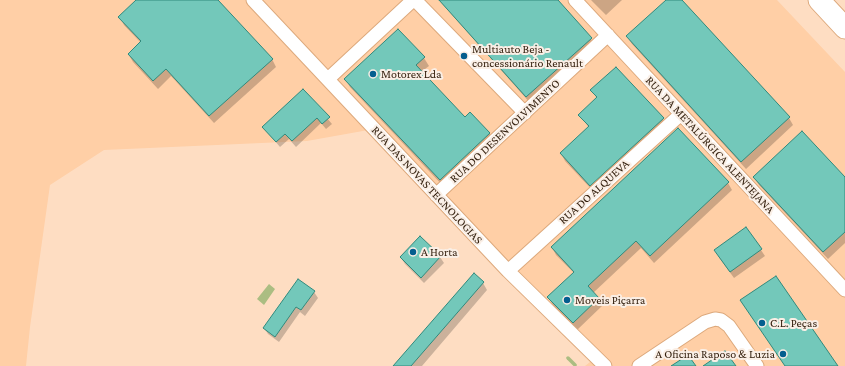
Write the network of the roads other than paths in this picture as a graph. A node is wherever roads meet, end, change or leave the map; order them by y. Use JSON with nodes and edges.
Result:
{"nodes":[{"id":1,"x":253,"y":0,"type":"edge"},
{"id":2,"x":414,"y":0,"type":"edge"},
{"id":3,"x":575,"y":0,"type":"edge"},
{"id":4,"x":818,"y":0,"type":"edge"},
{"id":5,"x":845,"y":28,"type":"edge"},
{"id":6,"x":608,"y":35,"type":"junction"},
{"id":7,"x":328,"y":79,"type":"junction"},
{"id":8,"x":525,"y":113,"type":"junction"},
{"id":9,"x":681,"y":114,"type":"junction"},
{"id":10,"x":436,"y":194,"type":"junction"},
{"id":11,"x":508,"y":271,"type":"junction"},
{"id":12,"x":845,"y":290,"type":"edge"},
{"id":13,"x":605,"y":366,"type":"edge"},
{"id":14,"x":639,"y":366,"type":"edge"},
{"id":15,"x":757,"y":366,"type":"edge"}],
"edges":[{"from":1,"to":7,"type":"street","name":"RUA DAS NOVAS TECNOLOGIAS"},
{"from":2,"to":7,"type":"street"},
{"from":2,"to":8,"type":"street"},
{"from":3,"to":6,"type":"street","name":"RUA DA METALÚRGICA ALENTEJANA"},
{"from":4,"to":5,"type":"main road"},
{"from":6,"to":8,"type":"street","name":"RUA DO DESENVOLVIMENTO"},
{"from":6,"to":9,"type":"street","name":"RUA DA METALÚRGICA ALENTEJANA"},
{"from":7,"to":10,"type":"street","name":"RUA DAS NOVAS TECNOLOGIAS"},
{"from":8,"to":10,"type":"street","name":"RUA DO DESENVOLVIMENTO"},
{"from":9,"to":11,"type":"street","name":"RUA DO ALQUEVA"},
{"from":9,"to":12,"type":"street","name":"RUA DA METALÚRGICA ALENTEJANA"},
{"from":10,"to":11,"type":"street","name":"RUA DAS NOVAS TECNOLOGIAS"},
{"from":11,"to":13,"type":"street","name":"RUA DAS NOVAS TECNOLOGIAS"},
{"from":14,"to":15,"type":"street"}]}
